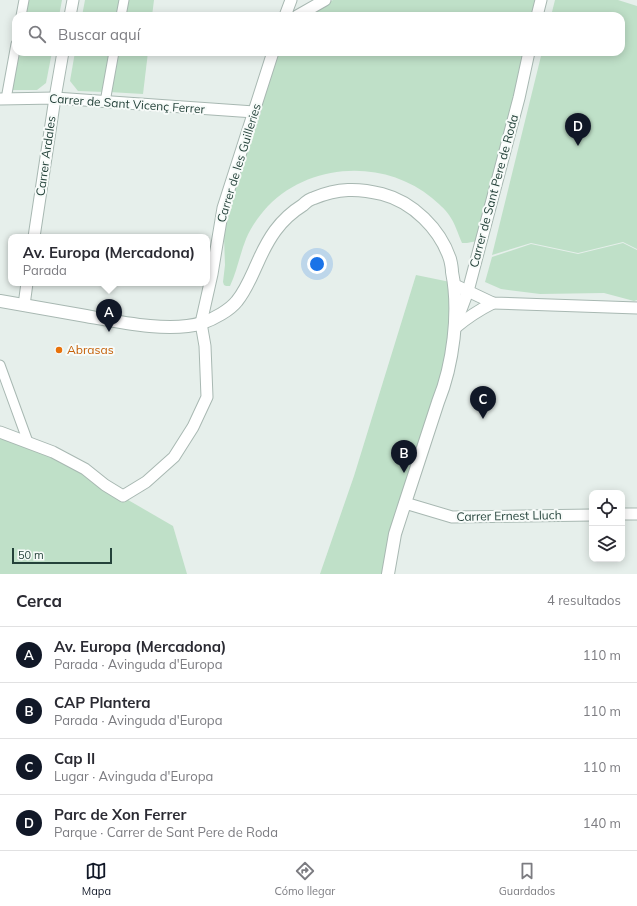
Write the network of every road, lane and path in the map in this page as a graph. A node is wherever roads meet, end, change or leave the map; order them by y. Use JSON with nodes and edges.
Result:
{"nodes":[{"id":1,"x":24,"y":0,"type":"edge"},
{"id":2,"x":73,"y":0,"type":"edge"},
{"id":3,"x":124,"y":0,"type":"edge"},
{"id":4,"x":292,"y":0,"type":"edge"},
{"id":5,"x":325,"y":0,"type":"edge"},
{"id":6,"x":541,"y":0,"type":"edge"},
{"id":7,"x":22,"y":12,"type":"edge"},
{"id":8,"x":71,"y":12,"type":"edge"},
{"id":9,"x":122,"y":12,"type":"edge"},
{"id":10,"x":287,"y":12,"type":"edge"},
{"id":11,"x":303,"y":12,"type":"edge"},
{"id":12,"x":538,"y":12,"type":"edge"},
{"id":13,"x":13,"y":56,"type":"edge"},
{"id":14,"x":62,"y":56,"type":"edge"},
{"id":15,"x":113,"y":56,"type":"edge"},
{"id":16,"x":272,"y":56,"type":"edge"},
{"id":17,"x":528,"y":56,"type":"edge"},
{"id":18,"x":54,"y":98,"type":"junction"},
{"id":19,"x":3,"y":99,"type":"edge"},
{"id":20,"x":105,"y":102,"type":"junction"},
{"id":21,"x":254,"y":112,"type":"junction"},
{"id":22,"x":34,"y":234,"type":"edge"},
{"id":23,"x":210,"y":283,"type":"edge"},
{"id":24,"x":455,"y":285,"type":"junction"},
{"id":25,"x":27,"y":286,"type":"edge"},
{"id":26,"x":209,"y":286,"type":"edge"},
{"id":27,"x":468,"y":291,"type":"junction"},
{"id":28,"x":0,"y":301,"type":"edge"},
{"id":29,"x":493,"y":303,"type":"junction"},
{"id":30,"x":24,"y":305,"type":"junction"},
{"id":31,"x":637,"y":308,"type":"edge"},
{"id":32,"x":201,"y":323,"type":"junction"},
{"id":33,"x":454,"y":329,"type":"junction"},
{"id":34,"x":0,"y":365,"type":"edge"},
{"id":35,"x":0,"y":432,"type":"edge"},
{"id":36,"x":28,"y":442,"type":"junction"},
{"id":37,"x":405,"y":503,"type":"junction"},
{"id":38,"x":625,"y":514,"type":"edge"},
{"id":39,"x":637,"y":514,"type":"edge"},
{"id":40,"x":589,"y":515,"type":"edge"},
{"id":41,"x":388,"y":574,"type":"edge"}],
"edges":[{"from":1,"to":7,"type":"street"},
{"from":2,"to":8,"type":"street"},
{"from":3,"to":9,"type":"street"},
{"from":4,"to":10,"type":"street"},
{"from":5,"to":11,"type":"street"},
{"from":6,"to":12,"type":"street"},
{"from":13,"to":19,"type":"street"},
{"from":14,"to":18,"type":"street","name":"Carrer Ardales"},
{"from":15,"to":20,"type":"street"},
{"from":16,"to":21,"type":"street","name":"Carrer de les Guilleries"},
{"from":17,"to":27,"type":"street","name":"Carrer de Sant Pere de Roda"},
{"from":18,"to":19,"type":"street","name":"Carrer de Sant Vicenç Ferrer"},
{"from":18,"to":20,"type":"street","name":"Carrer de Sant Vicenç Ferrer"},
{"from":18,"to":22,"type":"street","name":"Carrer Ardales"},
{"from":20,"to":21,"type":"street","name":"Carrer de Sant Vicenç Ferrer"},
{"from":21,"to":23,"type":"street","name":"Carrer de les Guilleries"},
{"from":24,"to":27,"type":"street"},
{"from":24,"to":32,"type":"street"},
{"from":24,"to":33,"type":"street"},
{"from":25,"to":30,"type":"street"},
{"from":26,"to":32,"type":"street","name":"Carrer de les Guilleries"},
{"from":27,"to":29,"type":"street"},
{"from":27,"to":33,"type":"street","name":"Carrer de Sant Pere de Roda"},
{"from":28,"to":30,"type":"street"},
{"from":29,"to":31,"type":"street"},
{"from":29,"to":33,"type":"street"},
{"from":30,"to":32,"type":"street"},
{"from":32,"to":36,"type":"street"},
{"from":33,"to":37,"type":"street"},
{"from":34,"to":36,"type":"street"},
{"from":35,"to":36,"type":"street"},
{"from":37,"to":40,"type":"street","name":"Carrer Ernest Lluch"},
{"from":37,"to":41,"type":"street"},
{"from":38,"to":39,"type":"street"}]}
